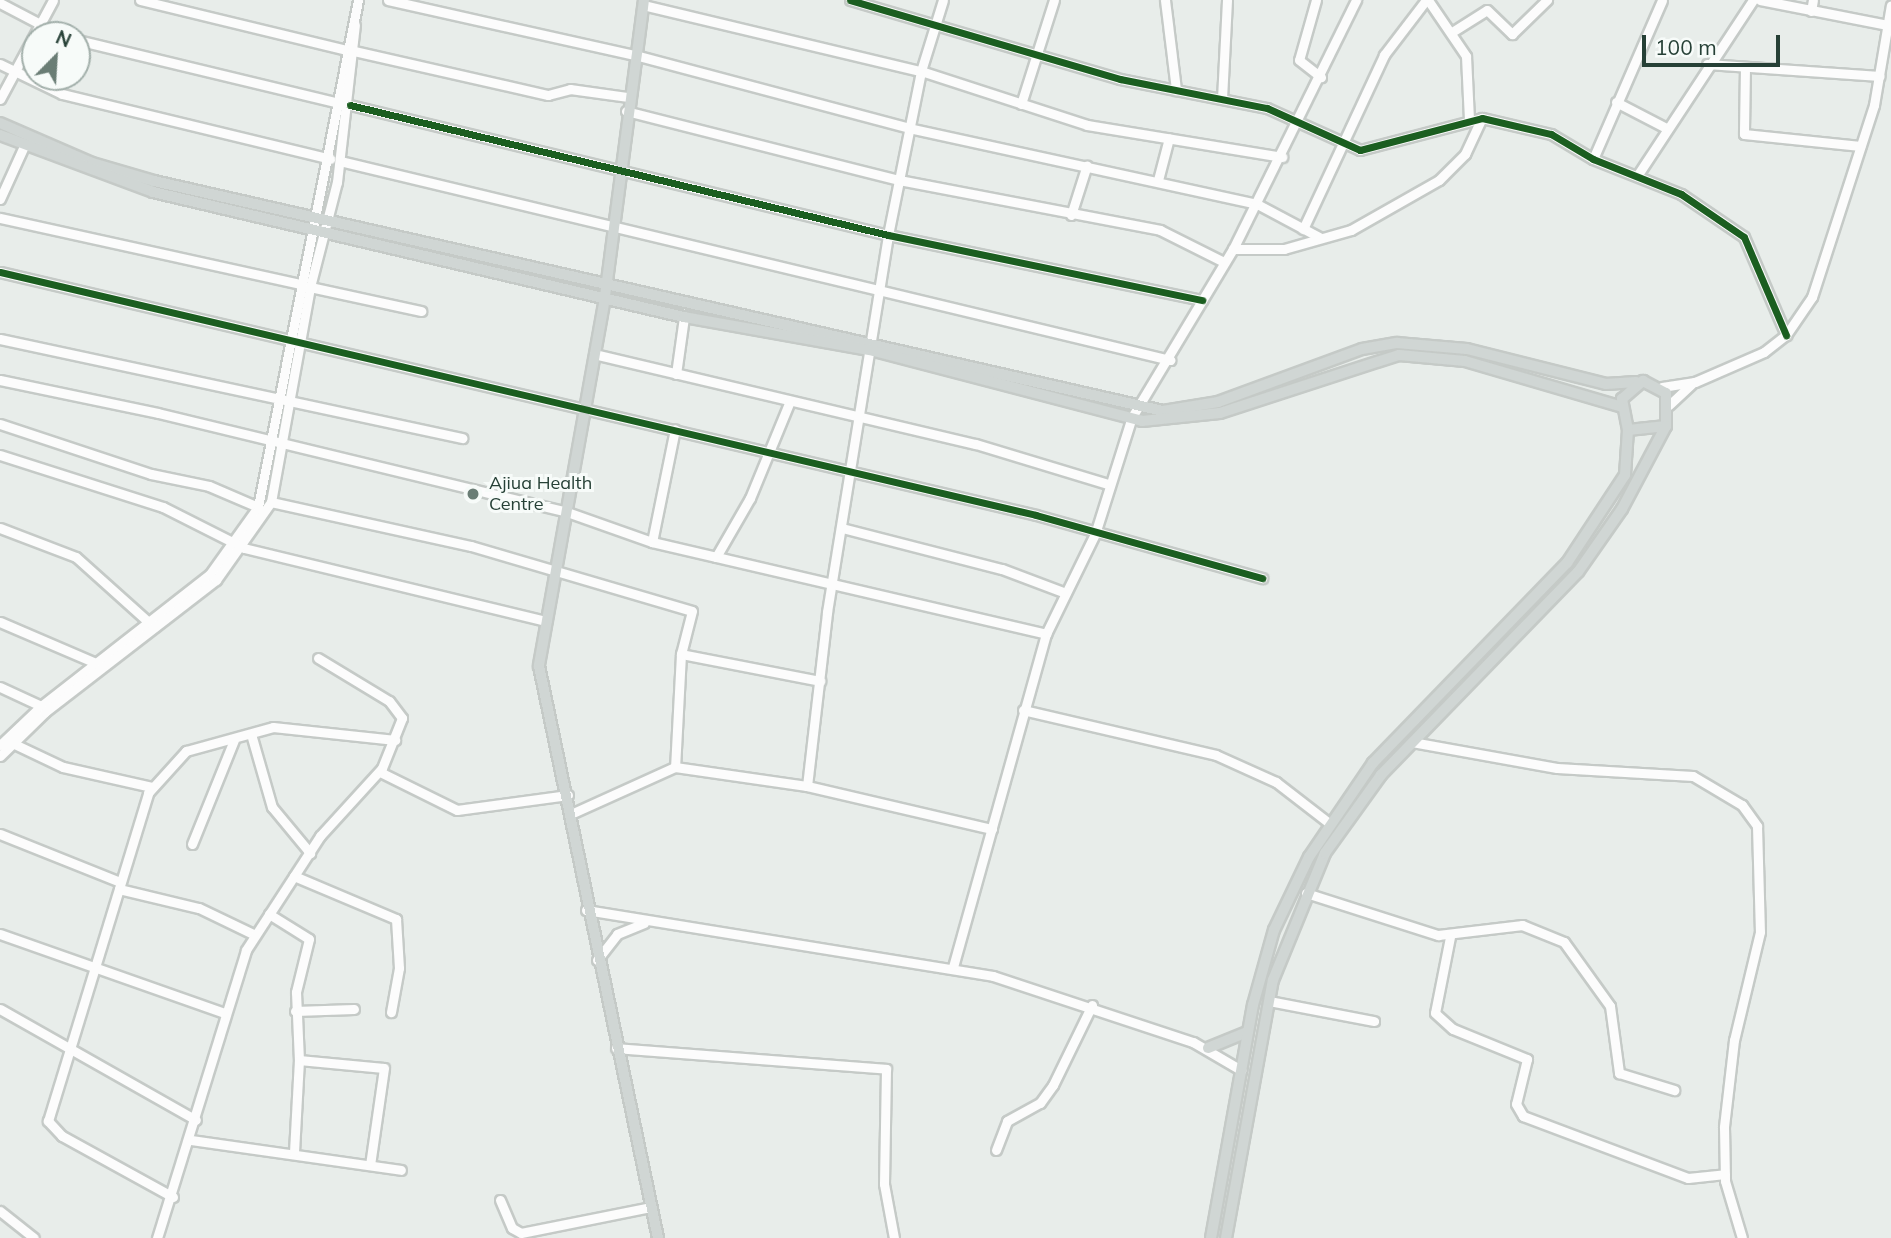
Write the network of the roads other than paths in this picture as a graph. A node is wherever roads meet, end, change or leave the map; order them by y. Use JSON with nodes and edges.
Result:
{"nodes":[{"id":1,"x":53,"y":0,"type":"edge"},
{"id":2,"x":140,"y":0,"type":"edge"},
{"id":3,"x":358,"y":0,"type":"edge"},
{"id":4,"x":388,"y":0,"type":"edge"},
{"id":5,"x":850,"y":0,"type":"edge"},
{"id":6,"x":943,"y":0,"type":"edge"},
{"id":7,"x":1054,"y":0,"type":"edge"},
{"id":8,"x":1165,"y":0,"type":"edge"},
{"id":9,"x":1227,"y":0,"type":"edge"},
{"id":10,"x":1316,"y":0,"type":"edge"},
{"id":11,"x":1356,"y":0,"type":"edge"},
{"id":12,"x":1427,"y":0,"type":"edge"},
{"id":13,"x":1547,"y":0,"type":"edge"},
{"id":14,"x":1662,"y":0,"type":"edge"},
{"id":15,"x":1753,"y":0,"type":"edge"},
{"id":16,"x":1760,"y":0,"type":"edge"},
{"id":17,"x":1813,"y":0,"type":"edge"},
{"id":18,"x":643,"y":2,"type":"edge"},
{"id":19,"x":0,"y":3,"type":"edge"},
{"id":20,"x":1891,"y":5,"type":"edge"},
{"id":21,"x":1811,"y":11,"type":"junction"},
{"id":22,"x":33,"y":21,"type":"edge"},
{"id":23,"x":42,"y":21,"type":"edge"},
{"id":24,"x":934,"y":21,"type":"junction"},
{"id":25,"x":1888,"y":25,"type":"junction"},
{"id":26,"x":1452,"y":32,"type":"junction"},
{"id":27,"x":91,"y":43,"type":"edge"},
{"id":28,"x":350,"y":50,"type":"junction"},
{"id":29,"x":635,"y":55,"type":"junction"},
{"id":30,"x":21,"y":56,"type":"edge"},
{"id":31,"x":1037,"y":56,"type":"junction"},
{"id":32,"x":0,"y":64,"type":"edge"},
{"id":33,"x":1707,"y":64,"type":"junction"},
{"id":34,"x":1745,"y":66,"type":"junction"},
{"id":35,"x":12,"y":71,"type":"junction"},
{"id":36,"x":920,"y":71,"type":"junction"},
{"id":37,"x":1880,"y":76,"type":"junction"},
{"id":38,"x":1321,"y":78,"type":"junction"},
{"id":39,"x":1176,"y":90,"type":"junction"},
{"id":40,"x":628,"y":97,"type":"junction"},
{"id":41,"x":0,"y":99,"type":"edge"},
{"id":42,"x":1222,"y":99,"type":"junction"},
{"id":43,"x":1616,"y":102,"type":"junction"},
{"id":44,"x":339,"y":103,"type":"junction"},
{"id":45,"x":1021,"y":104,"type":"junction"},
{"id":46,"x":350,"y":105,"type":"junction"},
{"id":47,"x":626,"y":111,"type":"junction"},
{"id":48,"x":1482,"y":118,"type":"junction"},
{"id":49,"x":1469,"y":120,"type":"junction"},
{"id":50,"x":0,"y":122,"type":"edge"},
{"id":51,"x":1301,"y":122,"type":"junction"},
{"id":52,"x":909,"y":128,"type":"junction"},
{"id":53,"x":1666,"y":128,"type":"junction"},
{"id":54,"x":0,"y":135,"type":"edge"},
{"id":55,"x":1168,"y":138,"type":"junction"},
{"id":56,"x":1344,"y":142,"type":"junction"},
{"id":57,"x":24,"y":146,"type":"junction"},
{"id":58,"x":1860,"y":146,"type":"junction"},
{"id":59,"x":1282,"y":157,"type":"junction"},
{"id":60,"x":330,"y":159,"type":"junction"},
{"id":61,"x":1593,"y":159,"type":"junction"},
{"id":62,"x":340,"y":161,"type":"junction"},
{"id":63,"x":1087,"y":165,"type":"junction"},
{"id":64,"x":618,"y":169,"type":"junction"},
{"id":65,"x":1637,"y":176,"type":"junction"},
{"id":66,"x":899,"y":180,"type":"junction"},
{"id":67,"x":1158,"y":180,"type":"junction"},
{"id":68,"x":0,"y":199,"type":"edge"},
{"id":69,"x":1257,"y":204,"type":"junction"},
{"id":70,"x":1071,"y":215,"type":"junction"},
{"id":71,"x":0,"y":218,"type":"edge"},
{"id":72,"x":320,"y":225,"type":"junction"},
{"id":73,"x":612,"y":227,"type":"junction"},
{"id":74,"x":1303,"y":229,"type":"junction"},
{"id":75,"x":888,"y":235,"type":"junction"},
{"id":76,"x":1319,"y":237,"type":"junction"},
{"id":77,"x":1233,"y":249,"type":"junction"},
{"id":78,"x":1224,"y":262,"type":"junction"},
{"id":79,"x":0,"y":272,"type":"edge"},
{"id":80,"x":300,"y":284,"type":"junction"},
{"id":81,"x":880,"y":285,"type":"junction"},
{"id":82,"x":310,"y":287,"type":"junction"},
{"id":83,"x":606,"y":293,"type":"junction"},
{"id":84,"x":1202,"y":300,"type":"junction"},
{"id":85,"x":421,"y":311,"type":"dead end"},
{"id":86,"x":684,"y":317,"type":"junction"},
{"id":87,"x":1786,"y":335,"type":"junction"},
{"id":88,"x":0,"y":339,"type":"edge"},
{"id":89,"x":288,"y":344,"type":"junction"},
{"id":90,"x":298,"y":346,"type":"junction"},
{"id":91,"x":873,"y":347,"type":"junction"},
{"id":92,"x":594,"y":354,"type":"junction"},
{"id":93,"x":1170,"y":360,"type":"junction"},
{"id":94,"x":676,"y":374,"type":"junction"},
{"id":95,"x":0,"y":380,"type":"edge"},
{"id":96,"x":1636,"y":382,"type":"junction"},
{"id":97,"x":1695,"y":382,"type":"junction"},
{"id":98,"x":1662,"y":387,"type":"junction"},
{"id":99,"x":285,"y":396,"type":"junction"},
{"id":100,"x":790,"y":401,"type":"junction"},
{"id":101,"x":1139,"y":403,"type":"junction"},
{"id":102,"x":1670,"y":405,"type":"junction"},
{"id":103,"x":1622,"y":407,"type":"junction"},
{"id":104,"x":583,"y":408,"type":"junction"},
{"id":105,"x":1132,"y":417,"type":"junction"},
{"id":106,"x":859,"y":419,"type":"junction"},
{"id":107,"x":0,"y":424,"type":"edge"},
{"id":108,"x":1666,"y":426,"type":"junction"},
{"id":109,"x":675,"y":429,"type":"junction"},
{"id":110,"x":1628,"y":430,"type":"junction"},
{"id":111,"x":463,"y":438,"type":"dead end"},
{"id":112,"x":279,"y":444,"type":"junction"},
{"id":113,"x":769,"y":453,"type":"junction"},
{"id":114,"x":0,"y":456,"type":"edge"},
{"id":115,"x":850,"y":473,"type":"junction"},
{"id":116,"x":1108,"y":484,"type":"junction"},
{"id":117,"x":271,"y":502,"type":"junction"},
{"id":118,"x":258,"y":507,"type":"junction"},
{"id":119,"x":567,"y":512,"type":"junction"},
{"id":120,"x":0,"y":528,"type":"edge"},
{"id":121,"x":842,"y":528,"type":"junction"},
{"id":122,"x":1095,"y":534,"type":"junction"},
{"id":123,"x":652,"y":542,"type":"junction"},
{"id":124,"x":240,"y":546,"type":"junction"},
{"id":125,"x":716,"y":557,"type":"junction"},
{"id":126,"x":556,"y":570,"type":"junction"},
{"id":127,"x":1262,"y":578,"type":"dead end"},
{"id":128,"x":831,"y":583,"type":"junction"},
{"id":129,"x":1066,"y":593,"type":"junction"},
{"id":130,"x":545,"y":621,"type":"junction"},
{"id":131,"x":0,"y":622,"type":"edge"},
{"id":132,"x":155,"y":628,"type":"junction"},
{"id":133,"x":1046,"y":634,"type":"junction"},
{"id":134,"x":681,"y":654,"type":"junction"},
{"id":135,"x":318,"y":658,"type":"dead end"},
{"id":136,"x":98,"y":664,"type":"junction"},
{"id":137,"x":820,"y":681,"type":"junction"},
{"id":138,"x":0,"y":687,"type":"edge"},
{"id":139,"x":41,"y":706,"type":"junction"},
{"id":140,"x":1023,"y":710,"type":"junction"},
{"id":141,"x":251,"y":734,"type":"junction"},
{"id":142,"x":234,"y":740,"type":"junction"},
{"id":143,"x":395,"y":740,"type":"junction"},
{"id":144,"x":4,"y":741,"type":"edge"},
{"id":145,"x":1412,"y":742,"type":"junction"},
{"id":146,"x":0,"y":756,"type":"edge"},
{"id":147,"x":675,"y":767,"type":"junction"},
{"id":148,"x":380,"y":772,"type":"junction"},
{"id":149,"x":807,"y":786,"type":"junction"},
{"id":150,"x":152,"y":787,"type":"junction"},
{"id":151,"x":568,"y":795,"type":"junction"},
{"id":152,"x":573,"y":813,"type":"junction"},
{"id":153,"x":1329,"y":823,"type":"junction"},
{"id":154,"x":992,"y":829,"type":"junction"},
{"id":155,"x":0,"y":834,"type":"edge"},
{"id":156,"x":192,"y":844,"type":"dead end"},
{"id":157,"x":310,"y":853,"type":"junction"},
{"id":158,"x":294,"y":876,"type":"junction"},
{"id":159,"x":119,"y":886,"type":"junction"},
{"id":160,"x":1306,"y":893,"type":"junction"},
{"id":161,"x":586,"y":910,"type":"junction"},
{"id":162,"x":269,"y":914,"type":"junction"},
{"id":163,"x":646,"y":923,"type":"junction"},
{"id":164,"x":0,"y":934,"type":"edge"},
{"id":165,"x":255,"y":935,"type":"junction"},
{"id":166,"x":1450,"y":937,"type":"junction"},
{"id":167,"x":597,"y":960,"type":"junction"},
{"id":168,"x":94,"y":967,"type":"junction"},
{"id":169,"x":953,"y":967,"type":"junction"},
{"id":170,"x":1269,"y":1000,"type":"junction"},
{"id":171,"x":1093,"y":1005,"type":"junction"},
{"id":172,"x":0,"y":1009,"type":"edge"},
{"id":173,"x":354,"y":1009,"type":"dead end"},
{"id":174,"x":295,"y":1011,"type":"junction"},
{"id":175,"x":391,"y":1012,"type":"dead end"},
{"id":176,"x":224,"y":1013,"type":"junction"},
{"id":177,"x":1374,"y":1021,"type":"dead end"},
{"id":178,"x":1247,"y":1032,"type":"junction"},
{"id":179,"x":67,"y":1048,"type":"junction"},
{"id":180,"x":616,"y":1048,"type":"junction"},
{"id":181,"x":1208,"y":1048,"type":"junction"},
{"id":182,"x":299,"y":1060,"type":"junction"},
{"id":183,"x":1241,"y":1070,"type":"junction"},
{"id":184,"x":1674,"y":1090,"type":"dead end"},
{"id":185,"x":196,"y":1120,"type":"junction"},
{"id":186,"x":191,"y":1140,"type":"junction"},
{"id":187,"x":996,"y":1150,"type":"dead end"},
{"id":188,"x":294,"y":1152,"type":"junction"},
{"id":189,"x":370,"y":1166,"type":"junction"},
{"id":190,"x":401,"y":1170,"type":"dead end"},
{"id":191,"x":1725,"y":1174,"type":"junction"},
{"id":192,"x":173,"y":1197,"type":"junction"},
{"id":193,"x":500,"y":1200,"type":"dead end"},
{"id":194,"x":651,"y":1208,"type":"junction"},
{"id":195,"x":0,"y":1211,"type":"edge"},
{"id":196,"x":34,"y":1238,"type":"edge"},
{"id":197,"x":157,"y":1238,"type":"edge"},
{"id":198,"x":658,"y":1238,"type":"edge"},
{"id":199,"x":894,"y":1238,"type":"edge"},
{"id":200,"x":1211,"y":1238,"type":"edge"},
{"id":201,"x":1226,"y":1238,"type":"edge"},
{"id":202,"x":1742,"y":1238,"type":"edge"}],
"edges":[{"from":1,"to":23,"type":"street"},
{"from":2,"to":28,"type":"street"},
{"from":3,"to":28,"type":"street"},
{"from":4,"to":29,"type":"street"},
{"from":5,"to":24,"type":"street"},
{"from":6,"to":24,"type":"street"},
{"from":7,"to":31,"type":"street"},
{"from":8,"to":39,"type":"street"},
{"from":9,"to":42,"type":"street"},
{"from":10,"to":38,"type":"street"},
{"from":11,"to":38,"type":"street"},
{"from":12,"to":26,"type":"street"},
{"from":12,"to":56,"type":"street"},
{"from":13,"to":26,"type":"street"},
{"from":14,"to":43,"type":"street"},
{"from":15,"to":33,"type":"street"},
{"from":16,"to":21,"type":"street"},
{"from":17,"to":21,"type":"street"},
{"from":18,"to":29,"type":"main road"},
{"from":18,"to":36,"type":"street"},
{"from":19,"to":22,"type":"street"},
{"from":20,"to":25,"type":"street"},
{"from":21,"to":25,"type":"street"},
{"from":24,"to":31,"type":"street"},
{"from":24,"to":36,"type":"street"},
{"from":25,"to":37,"type":"street"},
{"from":26,"to":49,"type":"street"},
{"from":27,"to":44,"type":"street"},
{"from":28,"to":40,"type":"street"},
{"from":28,"to":44,"type":"street"},
{"from":28,"to":46,"type":"street"},
{"from":29,"to":40,"type":"main road"},
{"from":29,"to":52,"type":"street"},
{"from":30,"to":35,"type":"street"},
{"from":31,"to":39,"type":"street"},
{"from":31,"to":45,"type":"street"},
{"from":32,"to":35,"type":"street"},
{"from":33,"to":34,"type":"street"},
{"from":33,"to":53,"type":"street"},
{"from":34,"to":37,"type":"street"},
{"from":34,"to":58,"type":"street"},
{"from":35,"to":41,"type":"street"},
{"from":35,"to":60,"type":"street"},
{"from":36,"to":45,"type":"street"},
{"from":36,"to":52,"type":"street"},
{"from":37,"to":58,"type":"street"},
{"from":38,"to":51,"type":"street"},
{"from":39,"to":42,"type":"street"},
{"from":40,"to":47,"type":"main road"},
{"from":42,"to":51,"type":"street"},
{"from":43,"to":53,"type":"street"},
{"from":43,"to":61,"type":"street"},
{"from":44,"to":60,"type":"street"},
{"from":45,"to":55,"type":"street"},
{"from":46,"to":62,"type":"street"},
{"from":46,"to":64,"type":"street"},
{"from":47,"to":64,"type":"main road"},
{"from":47,"to":66,"type":"street"},
{"from":48,"to":49,"type":"street"},
{"from":48,"to":61,"type":"street"},
{"from":48,"to":76,"type":"street"},
{"from":49,"to":56,"type":"street"},
{"from":50,"to":72,"type":"main road"},
{"from":51,"to":56,"type":"street"},
{"from":51,"to":59,"type":"street"},
{"from":52,"to":63,"type":"street"},
{"from":52,"to":66,"type":"street"},
{"from":53,"to":65,"type":"street"},
{"from":54,"to":57,"type":"main road"},
{"from":55,"to":59,"type":"street"},
{"from":55,"to":67,"type":"street"},
{"from":56,"to":74,"type":"street"},
{"from":57,"to":68,"type":"street"},
{"from":57,"to":72,"type":"main road"},
{"from":58,"to":87,"type":"street"},
{"from":59,"to":69,"type":"street"},
{"from":60,"to":72,"type":"street"},
{"from":61,"to":65,"type":"street"},
{"from":62,"to":72,"type":"street"},
{"from":62,"to":73,"type":"street"},
{"from":63,"to":67,"type":"street"},
{"from":63,"to":70,"type":"street"},
{"from":64,"to":73,"type":"main road"},
{"from":64,"to":75,"type":"street"},
{"from":65,"to":87,"type":"street"},
{"from":66,"to":70,"type":"street"},
{"from":66,"to":75,"type":"street"},
{"from":67,"to":69,"type":"street"},
{"from":69,"to":74,"type":"street"},
{"from":69,"to":77,"type":"street"},
{"from":70,"to":78,"type":"street"},
{"from":71,"to":80,"type":"street"},
{"from":72,"to":80,"type":"street"},
{"from":72,"to":82,"type":"street"},
{"from":72,"to":83,"type":"main road"},
{"from":73,"to":81,"type":"street"},
{"from":73,"to":83,"type":"main road"},
{"from":74,"to":76,"type":"street"},
{"from":75,"to":81,"type":"street"},
{"from":75,"to":84,"type":"street"},
{"from":76,"to":77,"type":"street"},
{"from":77,"to":78,"type":"street"},
{"from":78,"to":84,"type":"street"},
{"from":79,"to":89,"type":"street"},
{"from":80,"to":89,"type":"street"},
{"from":81,"to":91,"type":"street"},
{"from":81,"to":93,"type":"street"},
{"from":82,"to":85,"type":"street"},
{"from":82,"to":90,"type":"street"},
{"from":83,"to":86,"type":"main road"},
{"from":83,"to":91,"type":"main road"},
{"from":83,"to":92,"type":"main road"},
{"from":84,"to":93,"type":"street"},
{"from":86,"to":91,"type":"main road"},
{"from":86,"to":94,"type":"street"},
{"from":87,"to":97,"type":"street"},
{"from":88,"to":99,"type":"street"},
{"from":89,"to":90,"type":"street"},
{"from":89,"to":99,"type":"street"},
{"from":90,"to":99,"type":"street"},
{"from":90,"to":104,"type":"street"},
{"from":91,"to":101,"type":"main road"},
{"from":91,"to":105,"type":"main road"},
{"from":91,"to":106,"type":"street"},
{"from":92,"to":94,"type":"street"},
{"from":92,"to":104,"type":"main road"},
{"from":93,"to":101,"type":"street"},
{"from":94,"to":100,"type":"street"},
{"from":95,"to":112,"type":"street"},
{"from":96,"to":98,"type":"main road"},
{"from":96,"to":101,"type":"main road"},
{"from":96,"to":103,"type":"main road"},
{"from":97,"to":98,"type":"street"},
{"from":97,"to":102,"type":"street"},
{"from":98,"to":102,"type":"main road"},
{"from":99,"to":111,"type":"street"},
{"from":99,"to":112,"type":"street"},
{"from":100,"to":106,"type":"street"},
{"from":100,"to":113,"type":"street"},
{"from":101,"to":105,"type":"street"},
{"from":102,"to":108,"type":"main road"},
{"from":103,"to":105,"type":"main road"},
{"from":103,"to":110,"type":"main road"},
{"from":104,"to":109,"type":"street"},
{"from":104,"to":119,"type":"main road"},
{"from":105,"to":116,"type":"street"},
{"from":106,"to":115,"type":"street"},
{"from":106,"to":116,"type":"street"},
{"from":107,"to":118,"type":"street"},
{"from":108,"to":110,"type":"main road"},
{"from":108,"to":145,"type":"main road"},
{"from":109,"to":113,"type":"street"},
{"from":109,"to":123,"type":"street"},
{"from":110,"to":153,"type":"main road"},
{"from":112,"to":117,"type":"street"},
{"from":112,"to":118,"type":"street"},
{"from":112,"to":119,"type":"street"},
{"from":113,"to":115,"type":"street"},
{"from":113,"to":125,"type":"street"},
{"from":114,"to":124,"type":"street"},
{"from":115,"to":121,"type":"street"},
{"from":115,"to":122,"type":"street"},
{"from":116,"to":122,"type":"street"},
{"from":117,"to":124,"type":"street"},
{"from":117,"to":126,"type":"street"},
{"from":118,"to":124,"type":"street"},
{"from":119,"to":123,"type":"street"},
{"from":119,"to":126,"type":"main road"},
{"from":120,"to":132,"type":"street"},
{"from":121,"to":128,"type":"street"},
{"from":121,"to":129,"type":"street"},
{"from":122,"to":127,"type":"street"},
{"from":122,"to":129,"type":"street"},
{"from":123,"to":125,"type":"street"},
{"from":124,"to":130,"type":"street"},
{"from":124,"to":132,"type":"street"},
{"from":125,"to":128,"type":"street"},
{"from":126,"to":130,"type":"main road"},
{"from":126,"to":134,"type":"street"},
{"from":128,"to":133,"type":"street"},
{"from":128,"to":137,"type":"street"},
{"from":129,"to":133,"type":"street"},
{"from":130,"to":151,"type":"main road"},
{"from":131,"to":136,"type":"street"},
{"from":132,"to":136,"type":"street"},
{"from":132,"to":144,"type":"street"},
{"from":133,"to":140,"type":"street"},
{"from":134,"to":137,"type":"street"},
{"from":134,"to":147,"type":"street"},
{"from":135,"to":143,"type":"street"},
{"from":136,"to":139,"type":"street"},
{"from":137,"to":149,"type":"street"},
{"from":138,"to":139,"type":"street"},
{"from":139,"to":144,"type":"street"},
{"from":140,"to":153,"type":"street"},
{"from":140,"to":154,"type":"street"},
{"from":141,"to":142,"type":"street"},
{"from":141,"to":143,"type":"street"},
{"from":141,"to":157,"type":"street"},
{"from":142,"to":150,"type":"street"},
{"from":142,"to":156,"type":"street"},
{"from":143,"to":148,"type":"street"},
{"from":144,"to":146,"type":"street"},
{"from":144,"to":150,"type":"street"},
{"from":145,"to":160,"type":"main road"},
{"from":145,"to":191,"type":"street"},
{"from":147,"to":149,"type":"street"},
{"from":147,"to":152,"type":"street"},
{"from":148,"to":151,"type":"street"},
{"from":148,"to":157,"type":"street"},
{"from":149,"to":154,"type":"street"},
{"from":150,"to":159,"type":"street"},
{"from":151,"to":152,"type":"main road"},
{"from":152,"to":161,"type":"main road"},
{"from":153,"to":178,"type":"main road"},
{"from":154,"to":169,"type":"street"},
{"from":155,"to":159,"type":"street"},
{"from":157,"to":158,"type":"street"},
{"from":158,"to":162,"type":"street"},
{"from":158,"to":175,"type":"street"},
{"from":159,"to":165,"type":"street"},
{"from":159,"to":168,"type":"street"},
{"from":160,"to":166,"type":"street"},
{"from":160,"to":170,"type":"main road"},
{"from":161,"to":163,"type":"street"},
{"from":161,"to":167,"type":"main road"},
{"from":162,"to":165,"type":"street"},
{"from":162,"to":174,"type":"street"},
{"from":163,"to":167,"type":"street"},
{"from":163,"to":169,"type":"street"},
{"from":164,"to":168,"type":"street"},
{"from":165,"to":176,"type":"street"},
{"from":166,"to":184,"type":"street"},
{"from":166,"to":191,"type":"street"},
{"from":167,"to":180,"type":"main road"},
{"from":168,"to":176,"type":"street"},
{"from":168,"to":179,"type":"street"},
{"from":169,"to":171,"type":"street"},
{"from":170,"to":177,"type":"street"},
{"from":170,"to":201,"type":"main road"},
{"from":171,"to":181,"type":"street"},
{"from":171,"to":187,"type":"street"},
{"from":172,"to":179,"type":"street"},
{"from":173,"to":174,"type":"street"},
{"from":174,"to":182,"type":"street"},
{"from":176,"to":185,"type":"street"},
{"from":178,"to":181,"type":"main road"},
{"from":178,"to":183,"type":"main road"},
{"from":179,"to":185,"type":"street"},
{"from":179,"to":192,"type":"street"},
{"from":180,"to":194,"type":"main road"},
{"from":180,"to":199,"type":"street"},
{"from":181,"to":183,"type":"street"},
{"from":182,"to":188,"type":"street"},
{"from":182,"to":189,"type":"street"},
{"from":183,"to":200,"type":"main road"},
{"from":185,"to":186,"type":"street"},
{"from":186,"to":188,"type":"street"},
{"from":186,"to":192,"type":"street"},
{"from":188,"to":189,"type":"street"},
{"from":189,"to":190,"type":"street"},
{"from":191,"to":202,"type":"street"},
{"from":192,"to":197,"type":"street"},
{"from":193,"to":194,"type":"street"},
{"from":194,"to":198,"type":"main road"},
{"from":195,"to":196,"type":"street"}]}
